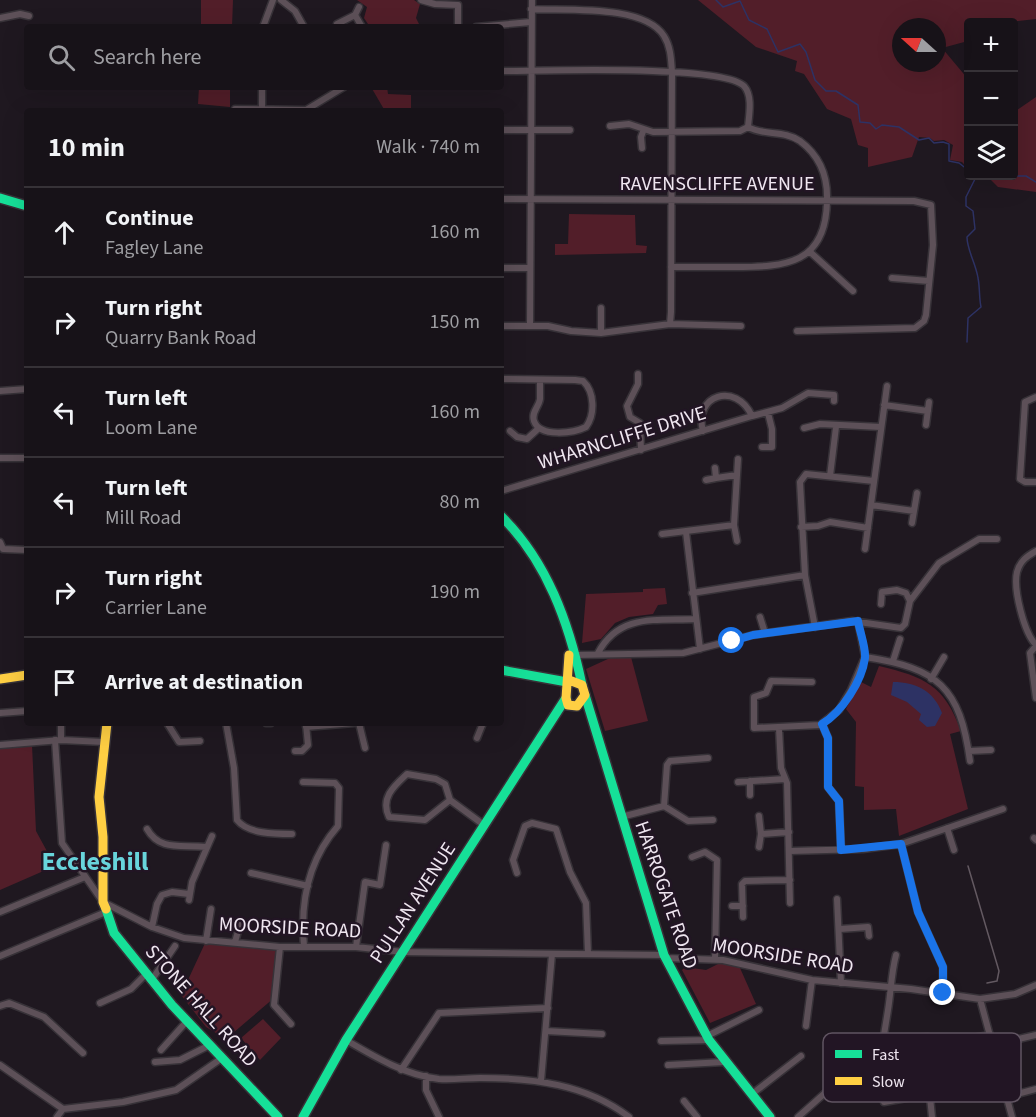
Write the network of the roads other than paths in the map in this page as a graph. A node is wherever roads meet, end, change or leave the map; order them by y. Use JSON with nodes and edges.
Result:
{"nodes":[{"id":1,"x":273,"y":0,"type":"edge"},
{"id":2,"x":280,"y":0,"type":"edge"},
{"id":3,"x":421,"y":0,"type":"edge"},
{"id":4,"x":532,"y":0,"type":"edge"},
{"id":5,"x":459,"y":2,"type":"edge"},
{"id":6,"x":359,"y":7,"type":"dead end"},
{"id":7,"x":531,"y":9,"type":"junction"},
{"id":8,"x":355,"y":15,"type":"junction"},
{"id":9,"x":29,"y":16,"type":"dead end"},
{"id":10,"x":0,"y":18,"type":"edge"},
{"id":11,"x":531,"y":22,"type":"junction"},
{"id":12,"x":264,"y":24,"type":"edge"},
{"id":13,"x":302,"y":24,"type":"edge"},
{"id":14,"x":337,"y":24,"type":"dead end"},
{"id":15,"x":360,"y":24,"type":"edge"},
{"id":16,"x":458,"y":24,"type":"edge"},
{"id":17,"x":504,"y":24,"type":"edge"},
{"id":18,"x":504,"y":71,"type":"edge"},
{"id":19,"x":531,"y":71,"type":"junction"},
{"id":20,"x":672,"y":72,"type":"junction"},
{"id":21,"x":262,"y":90,"type":"edge"},
{"id":22,"x":339,"y":90,"type":"edge"},
{"id":23,"x":262,"y":108,"type":"edge"},
{"id":24,"x":309,"y":108,"type":"edge"},
{"id":25,"x":610,"y":126,"type":"dead end"},
{"id":26,"x":748,"y":127,"type":"junction"},
{"id":27,"x":644,"y":129,"type":"junction"},
{"id":28,"x":504,"y":130,"type":"edge"},
{"id":29,"x":530,"y":130,"type":"junction"},
{"id":30,"x":570,"y":130,"type":"dead end"},
{"id":31,"x":672,"y":132,"type":"junction"},
{"id":32,"x":642,"y":148,"type":"dead end"},
{"id":33,"x":0,"y":198,"type":"edge"},
{"id":34,"x":504,"y":199,"type":"edge"},
{"id":35,"x":530,"y":199,"type":"junction"},
{"id":36,"x":671,"y":200,"type":"junction"},
{"id":37,"x":827,"y":201,"type":"junction"},
{"id":38,"x":24,"y":205,"type":"edge"},
{"id":39,"x":809,"y":251,"type":"junction"},
{"id":40,"x":671,"y":267,"type":"junction"},
{"id":41,"x":504,"y":268,"type":"edge"},
{"id":42,"x":530,"y":268,"type":"junction"},
{"id":43,"x":892,"y":278,"type":"dead end"},
{"id":44,"x":929,"y":281,"type":"junction"},
{"id":45,"x":853,"y":291,"type":"dead end"},
{"id":46,"x":601,"y":308,"type":"dead end"},
{"id":47,"x":670,"y":324,"type":"junction"},
{"id":48,"x":504,"y":326,"type":"edge"},
{"id":49,"x":530,"y":326,"type":"junction"},
{"id":50,"x":741,"y":326,"type":"dead end"},
{"id":51,"x":797,"y":331,"type":"dead end"},
{"id":52,"x":601,"y":333,"type":"junction"},
{"id":53,"x":638,"y":374,"type":"dead end"},
{"id":54,"x":504,"y":379,"type":"edge"},
{"id":55,"x":540,"y":380,"type":"junction"},
{"id":56,"x":887,"y":386,"type":"dead end"},
{"id":57,"x":24,"y":389,"type":"edge"},
{"id":58,"x":0,"y":391,"type":"edge"},
{"id":59,"x":1036,"y":397,"type":"edge"},
{"id":60,"x":834,"y":401,"type":"dead end"},
{"id":61,"x":929,"y":402,"type":"dead end"},
{"id":62,"x":884,"y":405,"type":"junction"},
{"id":63,"x":928,"y":411,"type":"junction"},
{"id":64,"x":768,"y":413,"type":"junction"},
{"id":65,"x":752,"y":416,"type":"junction"},
{"id":66,"x":926,"y":425,"type":"dead end"},
{"id":67,"x":836,"y":427,"type":"junction"},
{"id":68,"x":881,"y":427,"type":"junction"},
{"id":69,"x":539,"y":428,"type":"junction"},
{"id":70,"x":804,"y":428,"type":"dead end"},
{"id":71,"x":510,"y":431,"type":"dead end"},
{"id":72,"x":703,"y":431,"type":"junction"},
{"id":73,"x":762,"y":447,"type":"dead end"},
{"id":74,"x":641,"y":450,"type":"junction"},
{"id":75,"x":2,"y":458,"type":"dead end"},
{"id":76,"x":24,"y":458,"type":"edge"},
{"id":77,"x":738,"y":459,"type":"dead end"},
{"id":78,"x":715,"y":468,"type":"dead end"},
{"id":79,"x":737,"y":475,"type":"junction"},
{"id":80,"x":830,"y":476,"type":"junction"},
{"id":81,"x":716,"y":478,"type":"junction"},
{"id":82,"x":706,"y":480,"type":"dead end"},
{"id":83,"x":874,"y":481,"type":"junction"},
{"id":84,"x":1036,"y":482,"type":"edge"},
{"id":85,"x":504,"y":489,"type":"edge"},
{"id":86,"x":917,"y":493,"type":"dead end"},
{"id":87,"x":871,"y":505,"type":"junction"},
{"id":88,"x":914,"y":511,"type":"junction"},
{"id":89,"x":504,"y":522,"type":"edge"},
{"id":90,"x":912,"y":523,"type":"dead end"},
{"id":91,"x":734,"y":525,"type":"junction"},
{"id":92,"x":801,"y":527,"type":"junction"},
{"id":93,"x":868,"y":528,"type":"junction"},
{"id":94,"x":686,"y":532,"type":"junction"},
{"id":95,"x":662,"y":534,"type":"dead end"},
{"id":96,"x":998,"y":539,"type":"dead end"},
{"id":97,"x":737,"y":541,"type":"dead end"},
{"id":98,"x":0,"y":542,"type":"edge"},
{"id":99,"x":865,"y":549,"type":"dead end"},
{"id":100,"x":24,"y":550,"type":"edge"},
{"id":101,"x":1036,"y":551,"type":"edge"},
{"id":102,"x":805,"y":575,"type":"junction"},
{"id":103,"x":692,"y":593,"type":"junction"},
{"id":104,"x":910,"y":601,"type":"junction"},
{"id":105,"x":881,"y":604,"type":"dead end"},
{"id":106,"x":760,"y":617,"type":"dead end"},
{"id":107,"x":696,"y":619,"type":"junction"},
{"id":108,"x":858,"y":621,"type":"junction"},
{"id":109,"x":815,"y":627,"type":"junction"},
{"id":110,"x":765,"y":633,"type":"junction"},
{"id":111,"x":900,"y":639,"type":"dead end"},
{"id":112,"x":1036,"y":645,"type":"edge"},
{"id":113,"x":700,"y":649,"type":"junction"},
{"id":114,"x":594,"y":653,"type":"junction"},
{"id":115,"x":865,"y":657,"type":"junction"},
{"id":116,"x":944,"y":657,"type":"dead end"},
{"id":117,"x":574,"y":660,"type":"junction"},
{"id":118,"x":893,"y":661,"type":"junction"},
{"id":119,"x":504,"y":672,"type":"edge"},
{"id":120,"x":24,"y":675,"type":"edge"},
{"id":121,"x":0,"y":679,"type":"edge"},
{"id":122,"x":931,"y":679,"type":"junction"},
{"id":123,"x":555,"y":681,"type":"junction"},
{"id":124,"x":568,"y":681,"type":"junction"},
{"id":125,"x":812,"y":682,"type":"dead end"},
{"id":126,"x":584,"y":690,"type":"junction"},
{"id":127,"x":1036,"y":698,"type":"edge"},
{"id":128,"x":568,"y":700,"type":"junction"},
{"id":129,"x":24,"y":711,"type":"edge"},
{"id":130,"x":0,"y":713,"type":"edge"},
{"id":131,"x":822,"y":724,"type":"junction"},
{"id":132,"x":60,"y":726,"type":"edge"},
{"id":133,"x":107,"y":726,"type":"edge"},
{"id":134,"x":169,"y":726,"type":"edge"},
{"id":135,"x":227,"y":726,"type":"edge"},
{"id":136,"x":306,"y":726,"type":"edge"},
{"id":137,"x":360,"y":726,"type":"edge"},
{"id":138,"x":482,"y":726,"type":"edge"},
{"id":139,"x":779,"y":728,"type":"junction"},
{"id":140,"x":594,"y":730,"type":"junction"},
{"id":141,"x":477,"y":738,"type":"dead end"},
{"id":142,"x":58,"y":740,"type":"junction"},
{"id":143,"x":200,"y":741,"type":"dead end"},
{"id":144,"x":104,"y":742,"type":"junction"},
{"id":145,"x":0,"y":745,"type":"edge"},
{"id":146,"x":365,"y":748,"type":"dead end"},
{"id":147,"x":991,"y":750,"type":"dead end"},
{"id":148,"x":295,"y":751,"type":"dead end"},
{"id":149,"x":969,"y":751,"type":"junction"},
{"id":150,"x":708,"y":758,"type":"dead end"},
{"id":151,"x":970,"y":761,"type":"dead end"},
{"id":152,"x":786,"y":779,"type":"junction"},
{"id":153,"x":750,"y":781,"type":"junction"},
{"id":154,"x":303,"y":782,"type":"dead end"},
{"id":155,"x":738,"y":782,"type":"dead end"},
{"id":156,"x":750,"y":795,"type":"dead end"},
{"id":157,"x":450,"y":800,"type":"junction"},
{"id":158,"x":664,"y":806,"type":"junction"},
{"id":159,"x":1003,"y":809,"type":"dead end"},
{"id":160,"x":759,"y":816,"type":"dead end"},
{"id":161,"x":620,"y":817,"type":"junction"},
{"id":162,"x":713,"y":820,"type":"dead end"},
{"id":163,"x":484,"y":825,"type":"junction"},
{"id":164,"x":947,"y":828,"type":"junction"},
{"id":165,"x":147,"y":829,"type":"dead end"},
{"id":166,"x":789,"y":832,"type":"junction"},
{"id":167,"x":292,"y":834,"type":"dead end"},
{"id":168,"x":760,"y":834,"type":"junction"},
{"id":169,"x":212,"y":836,"type":"dead end"},
{"id":170,"x":901,"y":844,"type":"junction"},
{"id":171,"x":386,"y":845,"type":"dead end"},
{"id":172,"x":206,"y":847,"type":"junction"},
{"id":173,"x":759,"y":847,"type":"dead end"},
{"id":174,"x":841,"y":850,"type":"junction"},
{"id":175,"x":954,"y":850,"type":"dead end"},
{"id":176,"x":790,"y":851,"type":"junction"},
{"id":177,"x":692,"y":857,"type":"dead end"},
{"id":178,"x":251,"y":873,"type":"dead end"},
{"id":179,"x":517,"y":873,"type":"dead end"},
{"id":180,"x":85,"y":877,"type":"junction"},
{"id":181,"x":790,"y":880,"type":"junction"},
{"id":182,"x":308,"y":886,"type":"junction"},
{"id":183,"x":837,"y":899,"type":"dead end"},
{"id":184,"x":104,"y":902,"type":"junction"},
{"id":185,"x":790,"y":903,"type":"dead end"},
{"id":186,"x":732,"y":906,"type":"dead end"},
{"id":187,"x":743,"y":906,"type":"junction"},
{"id":188,"x":211,"y":909,"type":"dead end"},
{"id":189,"x":0,"y":912,"type":"edge"},
{"id":190,"x":106,"y":912,"type":"junction"},
{"id":191,"x":743,"y":917,"type":"dead end"},
{"id":192,"x":240,"y":924,"type":"dead end"},
{"id":193,"x":152,"y":927,"type":"junction"},
{"id":194,"x":840,"y":929,"type":"junction"},
{"id":195,"x":869,"y":936,"type":"dead end"},
{"id":196,"x":206,"y":941,"type":"junction"},
{"id":197,"x":235,"y":942,"type":"junction"},
{"id":198,"x":175,"y":946,"type":"dead end"},
{"id":199,"x":304,"y":946,"type":"junction"},
{"id":200,"x":280,"y":947,"type":"junction"},
{"id":201,"x":356,"y":947,"type":"junction"},
{"id":202,"x":403,"y":952,"type":"junction"},
{"id":203,"x":552,"y":954,"type":"junction"},
{"id":204,"x":588,"y":954,"type":"junction"},
{"id":205,"x":896,"y":955,"type":"dead end"},
{"id":206,"x":0,"y":956,"type":"edge"},
{"id":207,"x":664,"y":956,"type":"junction"},
{"id":208,"x":715,"y":959,"type":"junction"},
{"id":209,"x":148,"y":978,"type":"junction"},
{"id":210,"x":812,"y":980,"type":"junction"},
{"id":211,"x":841,"y":983,"type":"junction"},
{"id":212,"x":1036,"y":985,"type":"edge"},
{"id":213,"x":890,"y":987,"type":"junction"},
{"id":214,"x":943,"y":993,"type":"junction"},
{"id":215,"x":981,"y":999,"type":"junction"},
{"id":216,"x":100,"y":1003,"type":"dead end"},
{"id":217,"x":0,"y":1006,"type":"edge"},
{"id":218,"x":548,"y":1008,"type":"junction"},
{"id":219,"x":759,"y":1010,"type":"dead end"},
{"id":220,"x":187,"y":1022,"type":"junction"},
{"id":221,"x":291,"y":1024,"type":"dead end"},
{"id":222,"x":807,"y":1026,"type":"dead end"},
{"id":223,"x":546,"y":1031,"type":"junction"},
{"id":224,"x":884,"y":1033,"type":"edge"},
{"id":225,"x":990,"y":1033,"type":"edge"},
{"id":226,"x":602,"y":1034,"type":"dead end"},
{"id":227,"x":1036,"y":1035,"type":"edge"},
{"id":228,"x":708,"y":1038,"type":"junction"},
{"id":229,"x":1021,"y":1038,"type":"edge"},
{"id":230,"x":346,"y":1040,"type":"junction"},
{"id":231,"x":661,"y":1041,"type":"dead end"},
{"id":232,"x":210,"y":1045,"type":"junction"},
{"id":233,"x":161,"y":1050,"type":"dead end"},
{"id":234,"x":83,"y":1053,"type":"dead end"},
{"id":235,"x":801,"y":1056,"type":"dead end"},
{"id":236,"x":222,"y":1058,"type":"junction"},
{"id":237,"x":155,"y":1062,"type":"dead end"},
{"id":238,"x":724,"y":1062,"type":"junction"},
{"id":239,"x":0,"y":1065,"type":"edge"},
{"id":240,"x":668,"y":1065,"type":"dead end"},
{"id":241,"x":401,"y":1070,"type":"junction"},
{"id":242,"x":426,"y":1076,"type":"junction"},
{"id":243,"x":541,"y":1081,"type":"junction"},
{"id":244,"x":1036,"y":1089,"type":"edge"},
{"id":245,"x":1021,"y":1091,"type":"edge"},
{"id":246,"x":823,"y":1094,"type":"edge"},
{"id":247,"x":751,"y":1095,"type":"junction"},
{"id":248,"x":684,"y":1101,"type":"dead end"},
{"id":249,"x":930,"y":1102,"type":"edge"},
{"id":250,"x":1007,"y":1102,"type":"edge"},
{"id":251,"x":63,"y":1109,"type":"junction"},
{"id":252,"x":627,"y":1116,"type":"edge"},
{"id":253,"x":57,"y":1117,"type":"edge"},
{"id":254,"x":275,"y":1117,"type":"edge"},
{"id":255,"x":303,"y":1117,"type":"edge"},
{"id":256,"x":439,"y":1117,"type":"edge"},
{"id":257,"x":698,"y":1117,"type":"edge"},
{"id":258,"x":770,"y":1117,"type":"edge"},
{"id":259,"x":798,"y":1117,"type":"edge"},
{"id":260,"x":932,"y":1117,"type":"edge"},
{"id":261,"x":1012,"y":1117,"type":"edge"}],
"edges":[{"from":1,"to":12,"type":"street"},
{"from":2,"to":13,"type":"street"},
{"from":3,"to":5,"type":"street"},
{"from":4,"to":7,"type":"street"},
{"from":5,"to":16,"type":"street"},
{"from":6,"to":8,"type":"street"},
{"from":7,"to":11,"type":"street"},
{"from":7,"to":20,"type":"street"},
{"from":8,"to":14,"type":"street"},
{"from":8,"to":15,"type":"street"},
{"from":9,"to":10,"type":"street"},
{"from":11,"to":17,"type":"street"},
{"from":11,"to":19,"type":"street"},
{"from":18,"to":19,"type":"street"},
{"from":19,"to":20,"type":"street"},
{"from":19,"to":29,"type":"street"},
{"from":20,"to":26,"type":"street"},
{"from":20,"to":31,"type":"street"},
{"from":21,"to":23,"type":"street"},
{"from":22,"to":24,"type":"street"},
{"from":25,"to":27,"type":"street"},
{"from":26,"to":31,"type":"street"},
{"from":26,"to":37,"type":"street"},
{"from":27,"to":31,"type":"street"},
{"from":27,"to":32,"type":"street"},
{"from":28,"to":29,"type":"street"},
{"from":29,"to":30,"type":"street"},
{"from":29,"to":35,"type":"street"},
{"from":31,"to":36,"type":"street"},
{"from":33,"to":38,"type":"main road"},
{"from":34,"to":35,"type":"street","name":"RAVENSCLIFFE AVENUE"},
{"from":35,"to":36,"type":"street","name":"RAVENSCLIFFE AVENUE"},
{"from":35,"to":42,"type":"street"},
{"from":36,"to":37,"type":"street","name":"RAVENSCLIFFE AVENUE"},
{"from":36,"to":40,"type":"street"},
{"from":37,"to":39,"type":"street"},
{"from":37,"to":44,"type":"street","name":"RAVENSCLIFFE AVENUE"},
{"from":39,"to":40,"type":"street"},
{"from":39,"to":45,"type":"street"},
{"from":40,"to":47,"type":"street"},
{"from":41,"to":42,"type":"street"},
{"from":42,"to":49,"type":"street"},
{"from":43,"to":44,"type":"street"},
{"from":44,"to":51,"type":"street"},
{"from":46,"to":52,"type":"street"},
{"from":47,"to":50,"type":"street"},
{"from":47,"to":52,"type":"street"},
{"from":48,"to":49,"type":"street"},
{"from":49,"to":52,"type":"street"},
{"from":53,"to":74,"type":"street"},
{"from":54,"to":55,"type":"street"},
{"from":55,"to":69,"type":"street"},
{"from":55,"to":69,"type":"street"},
{"from":56,"to":62,"type":"street"},
{"from":57,"to":58,"type":"street"},
{"from":59,"to":84,"type":"street"},
{"from":60,"to":64,"type":"street","name":"WHARNCLIFFE DRIVE"},
{"from":61,"to":63,"type":"street"},
{"from":62,"to":63,"type":"street"},
{"from":62,"to":68,"type":"street"},
{"from":63,"to":66,"type":"street"},
{"from":64,"to":65,"type":"street","name":"WHARNCLIFFE DRIVE"},
{"from":64,"to":73,"type":"street"},
{"from":65,"to":72,"type":"street","name":"WHARNCLIFFE DRIVE"},
{"from":65,"to":72,"type":"street"},
{"from":67,"to":68,"type":"street"},
{"from":67,"to":70,"type":"street"},
{"from":67,"to":80,"type":"street"},
{"from":68,"to":83,"type":"street"},
{"from":69,"to":71,"type":"street"},
{"from":72,"to":74,"type":"street","name":"WHARNCLIFFE DRIVE"},
{"from":74,"to":85,"type":"street","name":"WHARNCLIFFE DRIVE"},
{"from":75,"to":76,"type":"street"},
{"from":77,"to":79,"type":"street"},
{"from":78,"to":81,"type":"street"},
{"from":79,"to":81,"type":"street"},
{"from":79,"to":91,"type":"street"},
{"from":80,"to":83,"type":"street"},
{"from":80,"to":92,"type":"street"},
{"from":81,"to":82,"type":"street"},
{"from":83,"to":87,"type":"street"},
{"from":86,"to":88,"type":"street"},
{"from":87,"to":88,"type":"street"},
{"from":87,"to":93,"type":"street"},
{"from":88,"to":90,"type":"street"},
{"from":89,"to":117,"type":"main road"},
{"from":91,"to":94,"type":"street"},
{"from":91,"to":97,"type":"street"},
{"from":92,"to":93,"type":"street"},
{"from":92,"to":102,"type":"street"},
{"from":93,"to":99,"type":"street"},
{"from":94,"to":95,"type":"street"},
{"from":94,"to":103,"type":"street"},
{"from":96,"to":104,"type":"street"},
{"from":98,"to":100,"type":"street"},
{"from":101,"to":112,"type":"street"},
{"from":102,"to":103,"type":"street"},
{"from":102,"to":109,"type":"street"},
{"from":103,"to":107,"type":"street"},
{"from":104,"to":105,"type":"street"},
{"from":104,"to":108,"type":"street"},
{"from":106,"to":110,"type":"street"},
{"from":107,"to":113,"type":"street"},
{"from":107,"to":114,"type":"street"},
{"from":108,"to":109,"type":"street"},
{"from":108,"to":115,"type":"street"},
{"from":109,"to":110,"type":"street"},
{"from":110,"to":113,"type":"street"},
{"from":111,"to":118,"type":"street"},
{"from":112,"to":127,"type":"street"},
{"from":113,"to":114,"type":"street"},
{"from":114,"to":117,"type":"street"},
{"from":115,"to":118,"type":"street"},
{"from":115,"to":131,"type":"street"},
{"from":116,"to":122,"type":"street"},
{"from":117,"to":124,"type":"main road"},
{"from":117,"to":126,"type":"main road"},
{"from":118,"to":122,"type":"street"},
{"from":119,"to":123,"type":"main road"},
{"from":120,"to":121,"type":"main road"},
{"from":122,"to":149,"type":"street"},
{"from":123,"to":124,"type":"main road"},
{"from":123,"to":128,"type":"main road"},
{"from":124,"to":126,"type":"main road"},
{"from":124,"to":128,"type":"main road"},
{"from":125,"to":139,"type":"street"},
{"from":126,"to":128,"type":"main road"},
{"from":126,"to":140,"type":"main road","name":"HARROGATE ROAD"},
{"from":128,"to":140,"type":"main road"},
{"from":128,"to":163,"type":"main road","name":"PULLAN AVENUE"},
{"from":129,"to":130,"type":"street"},
{"from":131,"to":139,"type":"street"},
{"from":131,"to":174,"type":"street"},
{"from":132,"to":142,"type":"street"},
{"from":133,"to":144,"type":"main road","name":"STONE HALL ROAD"},
{"from":134,"to":143,"type":"street"},
{"from":135,"to":167,"type":"street"},
{"from":136,"to":148,"type":"street"},
{"from":137,"to":146,"type":"street"},
{"from":138,"to":141,"type":"street"},
{"from":139,"to":152,"type":"street"},
{"from":140,"to":161,"type":"main road","name":"HARROGATE ROAD"},
{"from":142,"to":144,"type":"street"},
{"from":142,"to":145,"type":"street"},
{"from":142,"to":180,"type":"street"},
{"from":144,"to":184,"type":"main road","name":"STONE HALL ROAD"},
{"from":147,"to":149,"type":"street"},
{"from":149,"to":151,"type":"street"},
{"from":150,"to":158,"type":"street"},
{"from":152,"to":153,"type":"street"},
{"from":152,"to":166,"type":"street"},
{"from":153,"to":155,"type":"street"},
{"from":153,"to":156,"type":"street"},
{"from":154,"to":182,"type":"street"},
{"from":157,"to":157,"type":"street"},
{"from":157,"to":163,"type":"street"},
{"from":158,"to":161,"type":"street"},
{"from":158,"to":162,"type":"street"},
{"from":159,"to":164,"type":"street"},
{"from":160,"to":168,"type":"street"},
{"from":161,"to":207,"type":"main road","name":"HARROGATE ROAD"},
{"from":163,"to":202,"type":"main road","name":"PULLAN AVENUE"},
{"from":164,"to":170,"type":"street"},
{"from":164,"to":175,"type":"street"},
{"from":165,"to":172,"type":"street"},
{"from":166,"to":168,"type":"street"},
{"from":166,"to":176,"type":"street"},
{"from":168,"to":173,"type":"street"},
{"from":169,"to":172,"type":"street"},
{"from":170,"to":174,"type":"street"},
{"from":170,"to":214,"type":"street"},
{"from":171,"to":201,"type":"street"},
{"from":172,"to":193,"type":"street"},
{"from":174,"to":176,"type":"street"},
{"from":176,"to":181,"type":"street"},
{"from":177,"to":208,"type":"street"},
{"from":178,"to":182,"type":"street"},
{"from":179,"to":204,"type":"street"},
{"from":180,"to":184,"type":"street"},
{"from":180,"to":189,"type":"street"},
{"from":181,"to":185,"type":"street"},
{"from":181,"to":187,"type":"street"},
{"from":182,"to":199,"type":"street"},
{"from":183,"to":194,"type":"street"},
{"from":184,"to":190,"type":"main road","name":"STONE HALL ROAD"},
{"from":184,"to":193,"type":"street","name":"MOORSIDE ROAD"},
{"from":186,"to":187,"type":"street"},
{"from":187,"to":191,"type":"street"},
{"from":188,"to":196,"type":"street"},
{"from":190,"to":206,"type":"street"},
{"from":190,"to":209,"type":"main road","name":"STONE HALL ROAD"},
{"from":192,"to":197,"type":"street"},
{"from":193,"to":196,"type":"street","name":"MOORSIDE ROAD"},
{"from":194,"to":195,"type":"street"},
{"from":194,"to":211,"type":"street"},
{"from":196,"to":197,"type":"street","name":"MOORSIDE ROAD"},
{"from":197,"to":200,"type":"street","name":"MOORSIDE ROAD"},
{"from":198,"to":209,"type":"street"},
{"from":199,"to":200,"type":"street","name":"MOORSIDE ROAD"},
{"from":199,"to":201,"type":"street","name":"MOORSIDE ROAD"},
{"from":200,"to":221,"type":"street"},
{"from":201,"to":202,"type":"street","name":"MOORSIDE ROAD"},
{"from":202,"to":203,"type":"street","name":"MOORSIDE ROAD"},
{"from":202,"to":230,"type":"main road","name":"PULLAN AVENUE"},
{"from":203,"to":204,"type":"street","name":"MOORSIDE ROAD"},
{"from":203,"to":218,"type":"street"},
{"from":204,"to":207,"type":"street","name":"MOORSIDE ROAD"},
{"from":205,"to":213,"type":"street"},
{"from":207,"to":208,"type":"street","name":"MOORSIDE ROAD"},
{"from":207,"to":228,"type":"main road","name":"HARROGATE ROAD"},
{"from":208,"to":210,"type":"street","name":"MOORSIDE ROAD"},
{"from":209,"to":216,"type":"street"},
{"from":209,"to":220,"type":"main road","name":"STONE HALL ROAD"},
{"from":210,"to":211,"type":"street","name":"MOORSIDE ROAD"},
{"from":210,"to":222,"type":"street"},
{"from":211,"to":213,"type":"street","name":"MOORSIDE ROAD"},
{"from":212,"to":215,"type":"street","name":"MOORSIDE ROAD"},
{"from":213,"to":214,"type":"street","name":"MOORSIDE ROAD"},
{"from":213,"to":224,"type":"street"},
{"from":214,"to":215,"type":"street","name":"MOORSIDE ROAD"},
{"from":215,"to":225,"type":"street"},
{"from":217,"to":234,"type":"street"},
{"from":218,"to":223,"type":"street"},
{"from":218,"to":241,"type":"street"},
{"from":219,"to":228,"type":"street"},
{"from":220,"to":232,"type":"main road","name":"STONE HALL ROAD"},
{"from":220,"to":233,"type":"street"},
{"from":223,"to":226,"type":"street"},
{"from":223,"to":243,"type":"street"},
{"from":227,"to":229,"type":"street"},
{"from":228,"to":231,"type":"street"},
{"from":228,"to":238,"type":"main road","name":"HARROGATE ROAD"},
{"from":230,"to":241,"type":"street"},
{"from":230,"to":255,"type":"main road","name":"PULLAN AVENUE"},
{"from":232,"to":236,"type":"main road","name":"STONE HALL ROAD"},
{"from":232,"to":237,"type":"street"},
{"from":235,"to":247,"type":"street"},
{"from":236,"to":251,"type":"street"},
{"from":236,"to":254,"type":"main road","name":"STONE HALL ROAD"},
{"from":238,"to":240,"type":"street"},
{"from":238,"to":247,"type":"main road","name":"HARROGATE ROAD"},
{"from":239,"to":251,"type":"street"},
{"from":241,"to":242,"type":"street"},
{"from":242,"to":243,"type":"street"},
{"from":242,"to":256,"type":"street"},
{"from":243,"to":252,"type":"street"},
{"from":244,"to":245,"type":"street"},
{"from":246,"to":259,"type":"street"},
{"from":247,"to":258,"type":"main road","name":"HARROGATE ROAD"},
{"from":248,"to":257,"type":"street"},
{"from":249,"to":260,"type":"street"},
{"from":250,"to":261,"type":"street"},
{"from":251,"to":253,"type":"street"}]}
